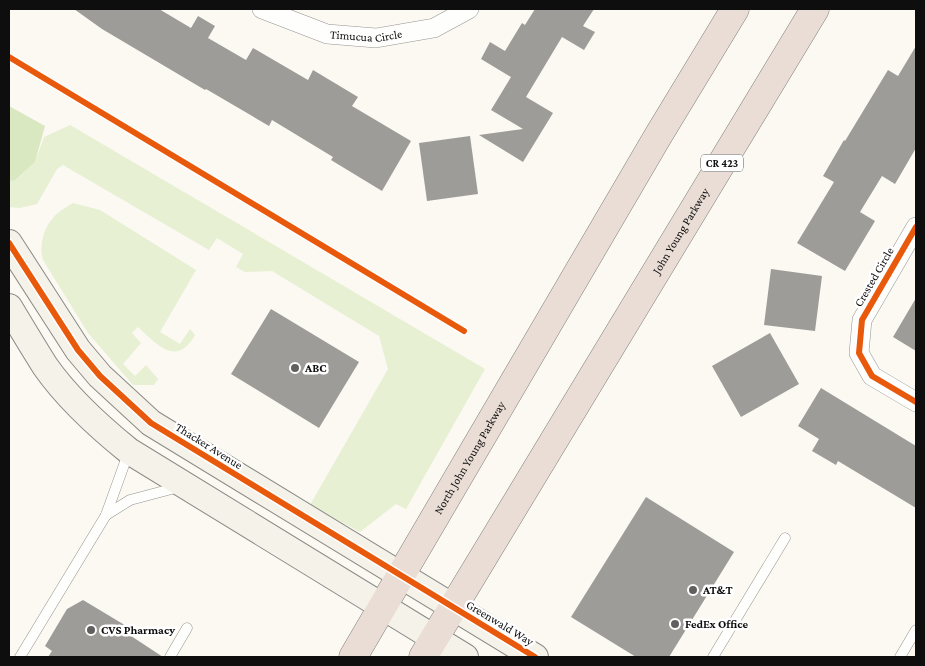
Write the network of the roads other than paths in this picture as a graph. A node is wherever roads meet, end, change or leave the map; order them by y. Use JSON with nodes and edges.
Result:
{"nodes":[{"id":1,"x":262,"y":9,"type":"edge"},
{"id":2,"x":469,"y":9,"type":"edge"},
{"id":3,"x":735,"y":9,"type":"edge"},
{"id":4,"x":815,"y":9,"type":"edge"},
{"id":5,"x":916,"y":227,"type":"edge"},
{"id":6,"x":10,"y":249,"type":"edge"},
{"id":7,"x":9,"y":307,"type":"edge"},
{"id":8,"x":916,"y":402,"type":"edge"},
{"id":9,"x":181,"y":443,"type":"junction"},
{"id":10,"x":129,"y":451,"type":"junction"},
{"id":11,"x":184,"y":486,"type":"junction"},
{"id":12,"x":106,"y":515,"type":"junction"},
{"id":13,"x":785,"y":538,"type":"dead end"},
{"id":14,"x":402,"y":577,"type":"junction"},
{"id":15,"x":383,"y":607,"type":"junction"},
{"id":16,"x":454,"y":608,"type":"junction"},
{"id":17,"x":188,"y":628,"type":"dead end"},
{"id":18,"x":916,"y":630,"type":"edge"},
{"id":19,"x":442,"y":651,"type":"edge"},
{"id":20,"x":20,"y":657,"type":"edge"},
{"id":21,"x":170,"y":657,"type":"edge"},
{"id":22,"x":353,"y":657,"type":"edge"},
{"id":23,"x":535,"y":657,"type":"edge"},
{"id":24,"x":713,"y":657,"type":"edge"},
{"id":25,"x":900,"y":657,"type":"edge"}],
"edges":[{"from":1,"to":2,"type":"street","name":"Timucua Circle"},
{"from":3,"to":14,"type":"highway","name":"North John Young Parkway"},
{"from":4,"to":16,"type":"highway","name":"John Young Parkway","number":"CR 423"},
{"from":5,"to":8,"type":"street","name":"Crested Circle"},
{"from":6,"to":9,"type":"street","name":"Thacker Avenue"},
{"from":7,"to":10,"type":"street"},
{"from":9,"to":10,"type":"street"},
{"from":9,"to":14,"type":"street","name":"Thacker Avenue"},
{"from":10,"to":11,"type":"street"},
{"from":10,"to":12,"type":"lane"},
{"from":11,"to":12,"type":"lane"},
{"from":11,"to":15,"type":"street"},
{"from":12,"to":20,"type":"lane"},
{"from":13,"to":24,"type":"lane"},
{"from":14,"to":15,"type":"highway","name":"North John Young Parkway"},
{"from":14,"to":16,"type":"street","name":"Thacker Avenue"},
{"from":15,"to":19,"type":"street"},
{"from":15,"to":22,"type":"highway","name":"North John Young Parkway"},
{"from":16,"to":19,"type":"highway"},
{"from":16,"to":23,"type":"street","name":"Greenwald Way"},
{"from":17,"to":21,"type":"lane"},
{"from":18,"to":25,"type":"lane"}]}
